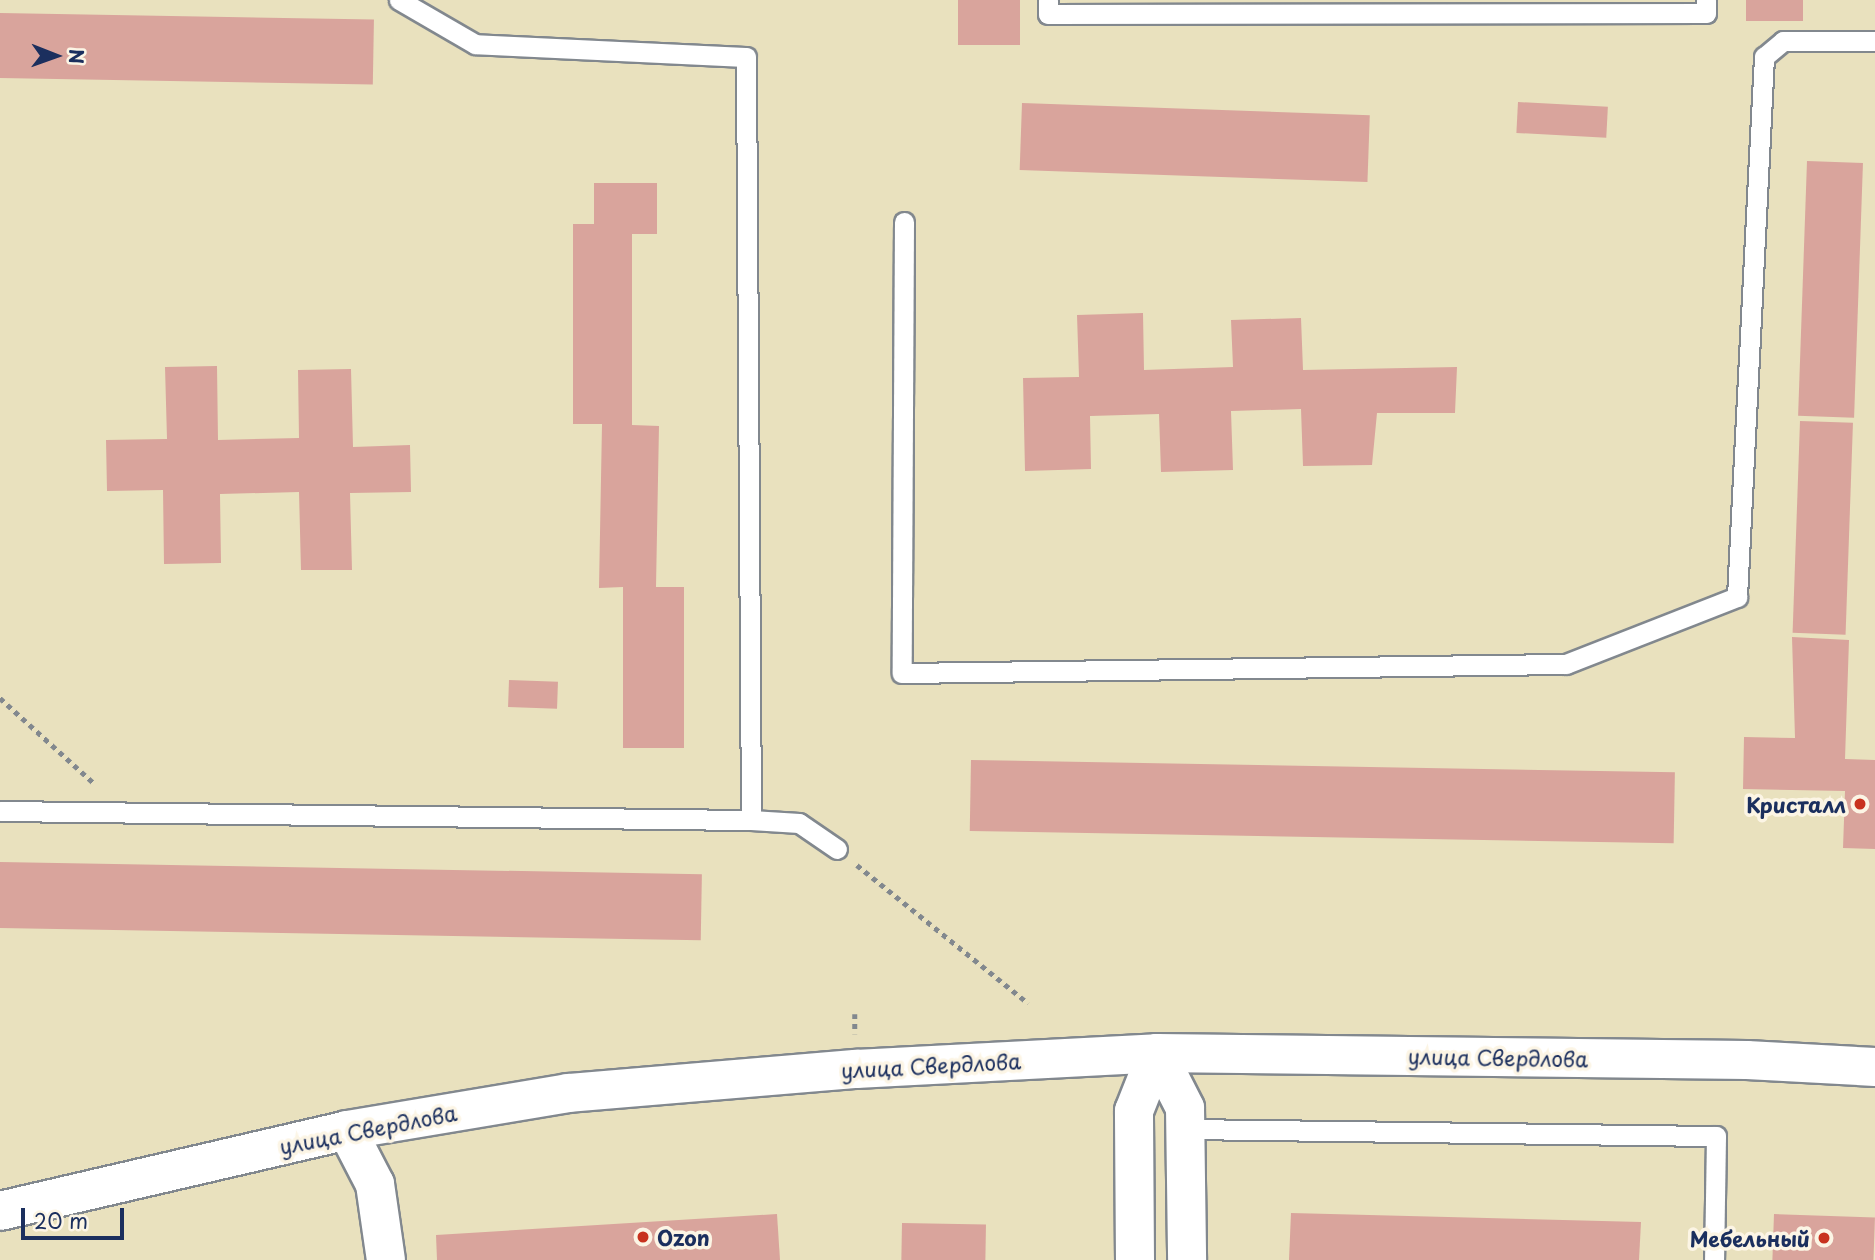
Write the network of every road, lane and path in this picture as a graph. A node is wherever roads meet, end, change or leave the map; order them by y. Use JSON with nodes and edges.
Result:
{"nodes":[{"id":1,"x":399,"y":0,"type":"edge"},
{"id":2,"x":1048,"y":0,"type":"edge"},
{"id":3,"x":1706,"y":0,"type":"edge"},
{"id":4,"x":1875,"y":41,"type":"edge"},
{"id":5,"x":904,"y":222,"type":"dead end"},
{"id":6,"x":0,"y":698,"type":"edge"},
{"id":7,"x":0,"y":811,"type":"edge"},
{"id":8,"x":126,"y":813,"type":"junction"},
{"id":9,"x":751,"y":820,"type":"junction"},
{"id":10,"x":837,"y":849,"type":"dead end"},
{"id":11,"x":875,"y":877,"type":"dead end"},
{"id":12,"x":1028,"y":1003,"type":"dead end"},
{"id":13,"x":1157,"y":1053,"type":"junction"},
{"id":14,"x":1875,"y":1067,"type":"edge"},
{"id":15,"x":1185,"y":1129,"type":"junction"},
{"id":16,"x":347,"y":1130,"type":"junction"},
{"id":17,"x":0,"y":1211,"type":"edge"},
{"id":18,"x":386,"y":1260,"type":"edge"},
{"id":19,"x":1135,"y":1260,"type":"edge"},
{"id":20,"x":1187,"y":1260,"type":"edge"},
{"id":21,"x":1714,"y":1260,"type":"edge"}],
"edges":[{"from":1,"to":9,"type":"lane"},
{"from":2,"to":3,"type":"lane"},
{"from":4,"to":5,"type":"lane"},
{"from":6,"to":8,"type":"path"},
{"from":7,"to":8,"type":"lane"},
{"from":8,"to":9,"type":"lane"},
{"from":9,"to":10,"type":"lane"},
{"from":11,"to":12,"type":"path"},
{"from":13,"to":14,"type":"main road","name":"улица Свердлова"},
{"from":13,"to":15,"type":"main road"},
{"from":13,"to":16,"type":"main road","name":"улица Свердлова"},
{"from":13,"to":19,"type":"main road"},
{"from":15,"to":20,"type":"main road"},
{"from":15,"to":21,"type":"lane"},
{"from":16,"to":17,"type":"main road","name":"улица Свердлова"},
{"from":16,"to":18,"type":"main road"}]}
